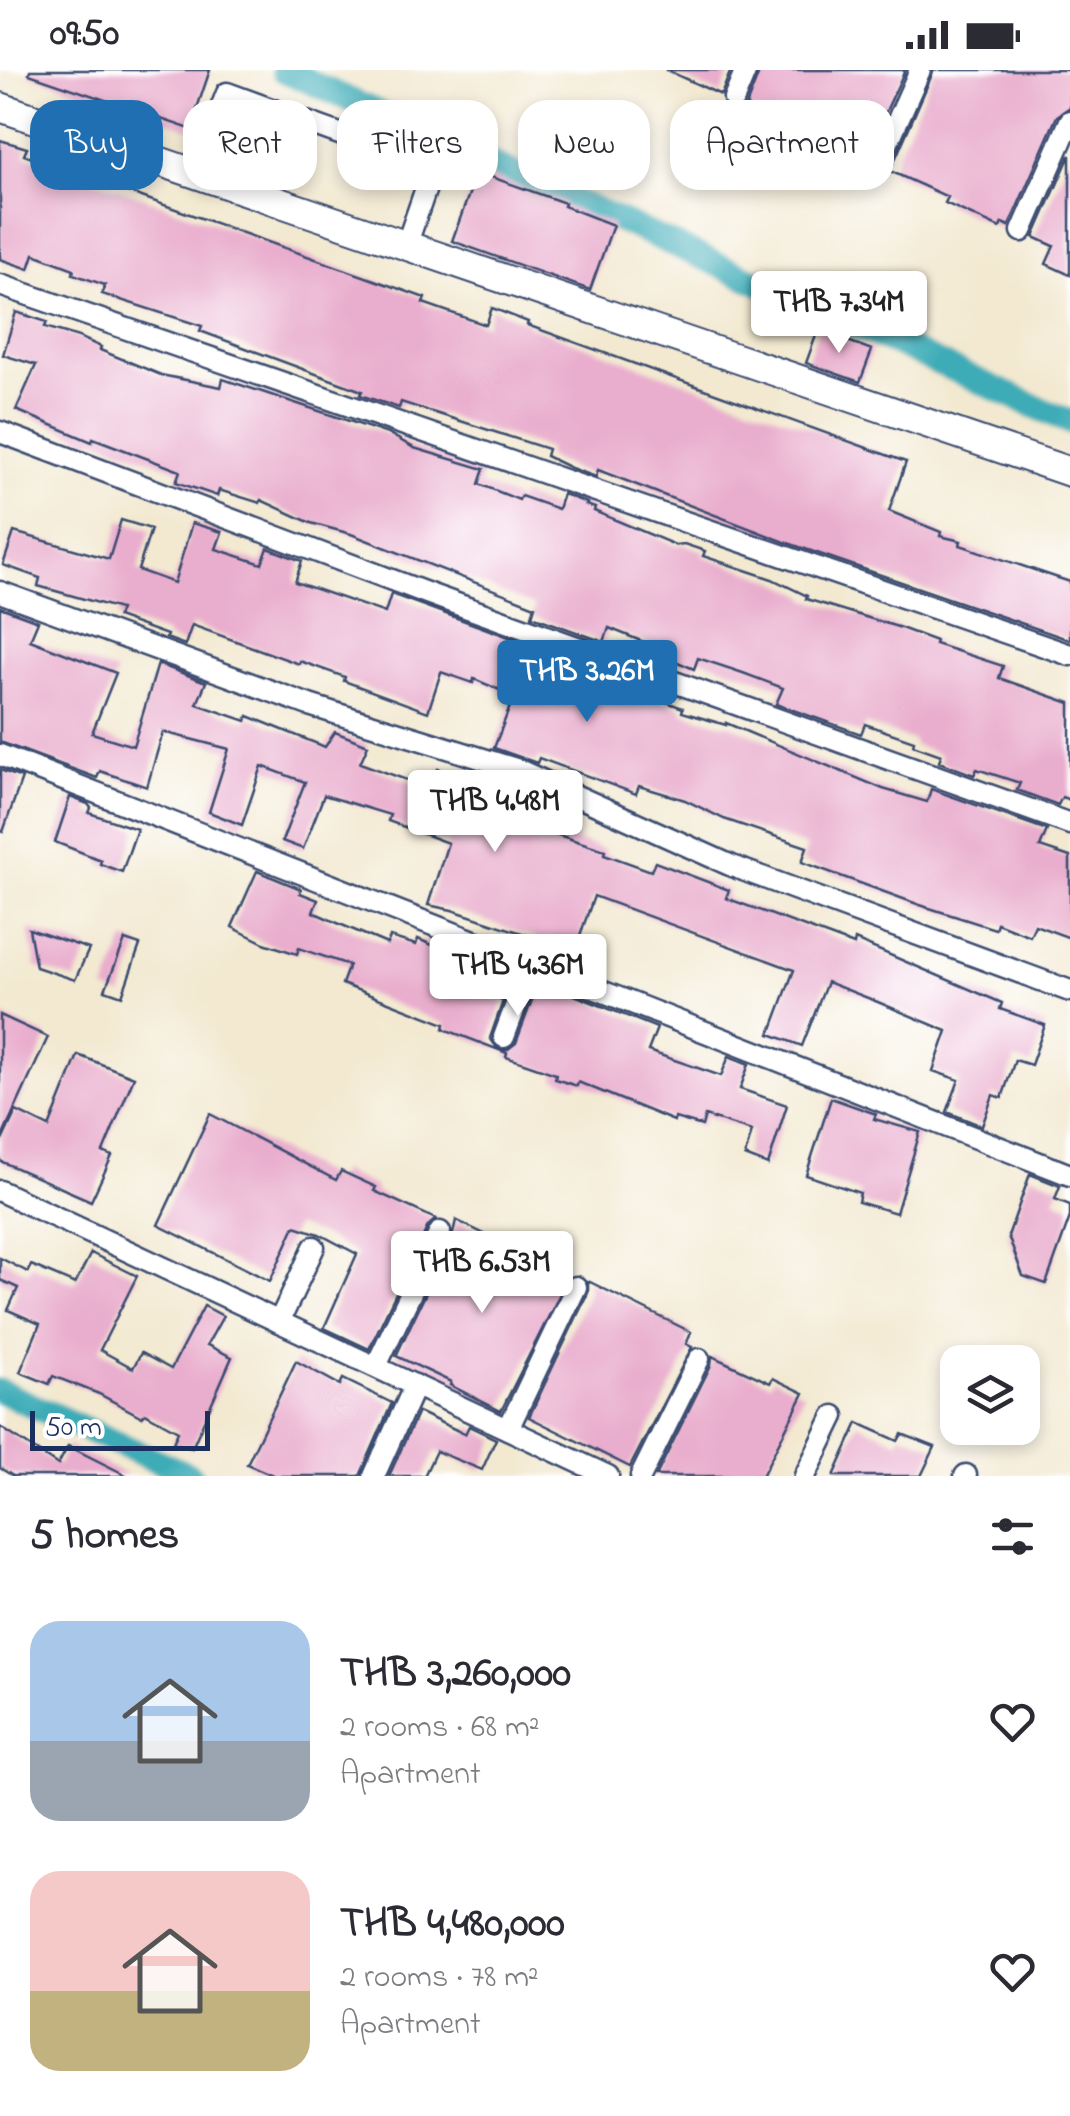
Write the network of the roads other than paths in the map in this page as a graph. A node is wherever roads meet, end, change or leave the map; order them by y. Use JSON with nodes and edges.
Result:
{"nodes":[{"id":1,"x":746,"y":70,"type":"edge"},
{"id":2,"x":920,"y":70,"type":"edge"},
{"id":3,"x":734,"y":99,"type":"dead end"},
{"id":4,"x":224,"y":100,"type":"edge"},
{"id":5,"x":246,"y":100,"type":"edge"},
{"id":6,"x":0,"y":107,"type":"edge"},
{"id":7,"x":1070,"y":121,"type":"edge"},
{"id":8,"x":317,"y":126,"type":"edge"},
{"id":9,"x":894,"y":127,"type":"edge"},
{"id":10,"x":183,"y":170,"type":"edge"},
{"id":11,"x":242,"y":190,"type":"edge"},
{"id":12,"x":1022,"y":231,"type":"dead end"},
{"id":13,"x":406,"y":246,"type":"junction"},
{"id":14,"x":0,"y":285,"type":"edge"},
{"id":15,"x":0,"y":432,"type":"edge"},
{"id":16,"x":1070,"y":472,"type":"edge"},
{"id":17,"x":0,"y":592,"type":"edge"},
{"id":18,"x":1070,"y":655,"type":"edge"},
{"id":19,"x":0,"y":756,"type":"edge"},
{"id":20,"x":1070,"y":824,"type":"edge"},
{"id":21,"x":531,"y":964,"type":"junction"},
{"id":22,"x":1070,"y":991,"type":"edge"},
{"id":23,"x":504,"y":1037,"type":"dead end"},
{"id":24,"x":1070,"y":1175,"type":"edge"},
{"id":25,"x":0,"y":1192,"type":"edge"},
{"id":26,"x":440,"y":1232,"type":"dead end"},
{"id":27,"x":314,"y":1247,"type":"dead end"},
{"id":28,"x":576,"y":1287,"type":"dead end"},
{"id":29,"x":280,"y":1322,"type":"junction"},
{"id":30,"x":699,"y":1359,"type":"dead end"},
{"id":31,"x":376,"y":1366,"type":"junction"},
{"id":32,"x":415,"y":1385,"type":"junction"},
{"id":33,"x":834,"y":1416,"type":"dead end"},
{"id":34,"x":508,"y":1429,"type":"junction"},
{"id":35,"x":374,"y":1476,"type":"edge"},
{"id":36,"x":608,"y":1476,"type":"edge"},
{"id":37,"x":641,"y":1476,"type":"edge"},
{"id":38,"x":804,"y":1476,"type":"edge"}],
"edges":[{"from":1,"to":3,"type":"street"},
{"from":2,"to":9,"type":"street"},
{"from":4,"to":5,"type":"street"},
{"from":6,"to":10,"type":"street"},
{"from":7,"to":12,"type":"street"},
{"from":8,"to":13,"type":"street"},
{"from":11,"to":13,"type":"street"},
{"from":13,"to":16,"type":"street"},
{"from":14,"to":18,"type":"street"},
{"from":15,"to":20,"type":"street"},
{"from":17,"to":22,"type":"street"},
{"from":19,"to":21,"type":"street"},
{"from":21,"to":23,"type":"street"},
{"from":21,"to":24,"type":"street"},
{"from":25,"to":29,"type":"street"},
{"from":26,"to":31,"type":"street"},
{"from":27,"to":29,"type":"street"},
{"from":28,"to":34,"type":"street"},
{"from":29,"to":31,"type":"street"},
{"from":30,"to":37,"type":"street"},
{"from":31,"to":32,"type":"street"},
{"from":32,"to":34,"type":"street"},
{"from":32,"to":35,"type":"street"},
{"from":33,"to":38,"type":"street"},
{"from":34,"to":36,"type":"street"}]}
